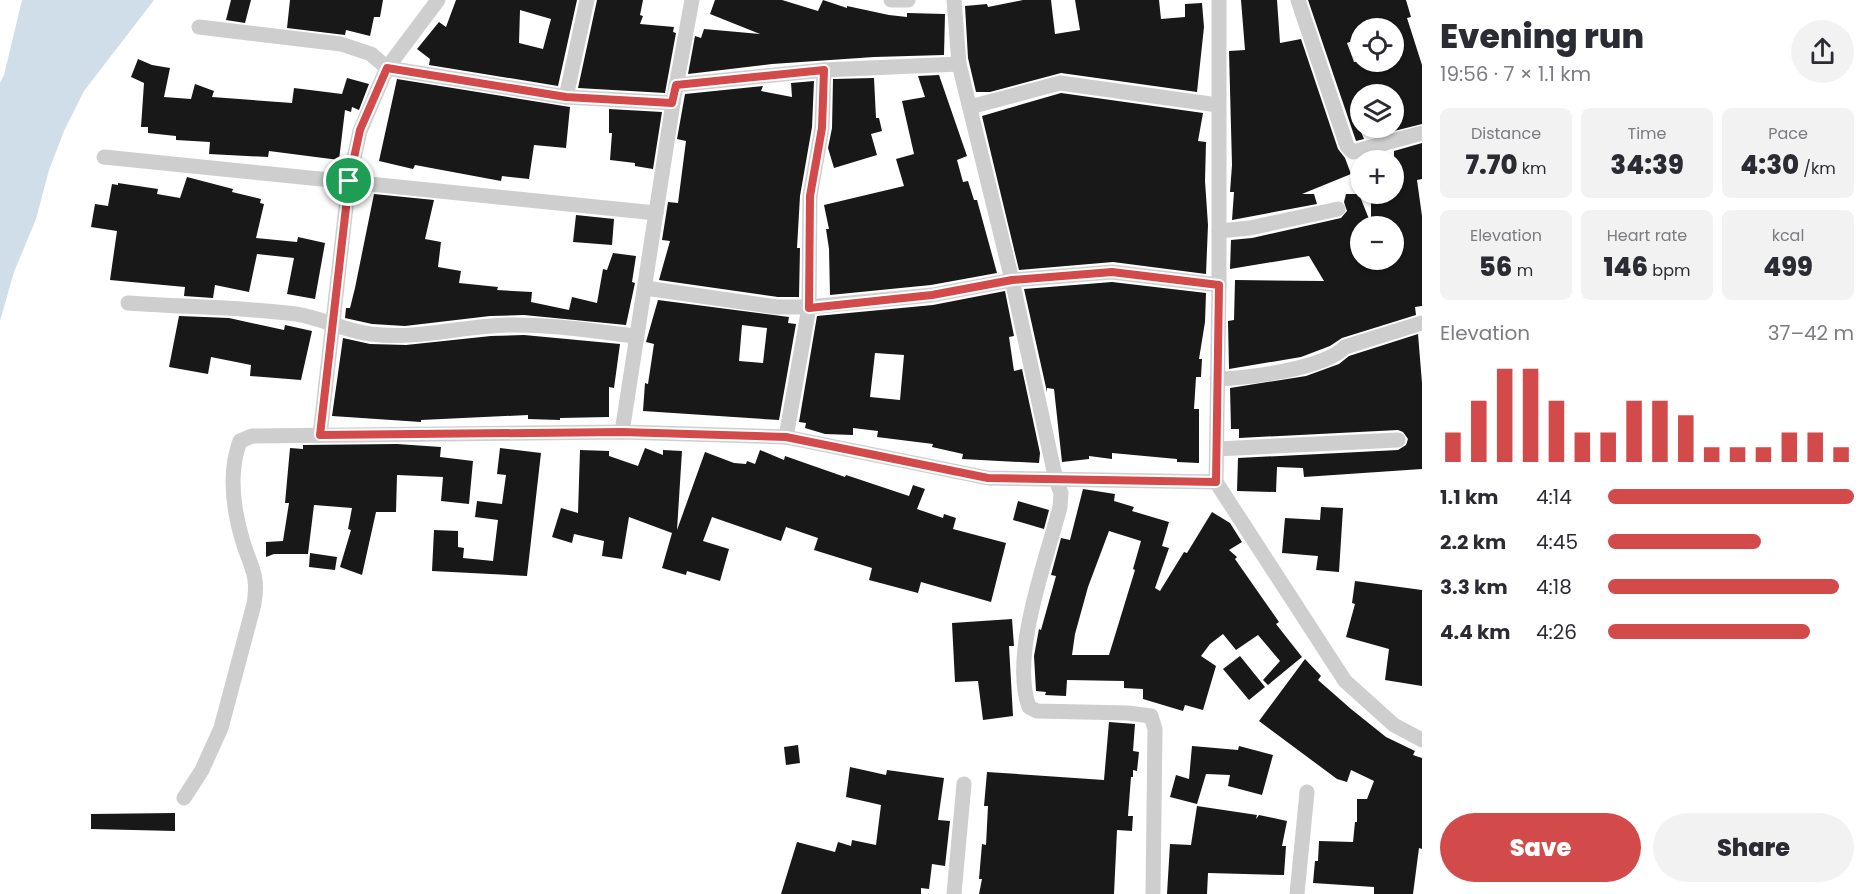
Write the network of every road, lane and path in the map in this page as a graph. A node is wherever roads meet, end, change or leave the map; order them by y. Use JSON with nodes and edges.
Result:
{"nodes":[{"id":1,"x":438,"y":0,"type":"edge"},
{"id":2,"x":587,"y":0,"type":"edge"},
{"id":3,"x":692,"y":0,"type":"edge"},
{"id":4,"x":891,"y":0,"type":"edge"},
{"id":5,"x":908,"y":0,"type":"edge"},
{"id":6,"x":954,"y":0,"type":"edge"},
{"id":7,"x":1219,"y":0,"type":"edge"},
{"id":8,"x":1298,"y":0,"type":"edge"},
{"id":9,"x":199,"y":27,"type":"dead end"},
{"id":10,"x":959,"y":64,"type":"junction"},
{"id":11,"x":387,"y":68,"type":"junction"},
{"id":12,"x":824,"y":70,"type":"junction"},
{"id":13,"x":676,"y":85,"type":"junction"},
{"id":14,"x":566,"y":97,"type":"junction"},
{"id":15,"x":672,"y":103,"type":"junction"},
{"id":16,"x":1218,"y":105,"type":"junction"},
{"id":17,"x":970,"y":107,"type":"junction"},
{"id":18,"x":1422,"y":133,"type":"edge"},
{"id":19,"x":104,"y":157,"type":"dead end"},
{"id":20,"x":349,"y":181,"type":"junction"},
{"id":21,"x":1338,"y":209,"type":"dead end"},
{"id":22,"x":656,"y":213,"type":"junction"},
{"id":23,"x":1219,"y":231,"type":"junction"},
{"id":24,"x":1012,"y":280,"type":"junction"},
{"id":25,"x":1219,"y":285,"type":"junction"},
{"id":26,"x":645,"y":288,"type":"junction"},
{"id":27,"x":128,"y":303,"type":"dead end"},
{"id":28,"x":809,"y":308,"type":"junction"},
{"id":29,"x":1422,"y":323,"type":"edge"},
{"id":30,"x":331,"y":325,"type":"junction"},
{"id":31,"x":635,"y":336,"type":"junction"},
{"id":32,"x":1217,"y":379,"type":"junction"},
{"id":33,"x":622,"y":432,"type":"junction"},
{"id":34,"x":320,"y":435,"type":"junction"},
{"id":35,"x":786,"y":437,"type":"junction"},
{"id":36,"x":1398,"y":440,"type":"dead end"},
{"id":37,"x":1217,"y":449,"type":"junction"},
{"id":38,"x":1056,"y":480,"type":"junction"},
{"id":39,"x":1216,"y":482,"type":"junction"},
{"id":40,"x":1422,"y":740,"type":"edge"},
{"id":41,"x":964,"y":784,"type":"dead end"},
{"id":42,"x":1307,"y":792,"type":"dead end"},
{"id":43,"x":184,"y":798,"type":"dead end"},
{"id":44,"x":954,"y":894,"type":"edge"},
{"id":45,"x":1153,"y":894,"type":"edge"},
{"id":46,"x":1297,"y":894,"type":"edge"}],
"edges":[{"from":1,"to":11,"type":"street"},
{"from":2,"to":14,"type":"street"},
{"from":3,"to":13,"type":"street"},
{"from":4,"to":5,"type":"street"},
{"from":6,"to":10,"type":"street"},
{"from":7,"to":16,"type":"street"},
{"from":8,"to":18,"type":"street"},
{"from":9,"to":11,"type":"street"},
{"from":10,"to":12,"type":"street"},
{"from":10,"to":17,"type":"street"},
{"from":11,"to":14,"type":"street"},
{"from":11,"to":20,"type":"street"},
{"from":12,"to":13,"type":"street"},
{"from":12,"to":28,"type":"street"},
{"from":13,"to":15,"type":"street"},
{"from":14,"to":15,"type":"street"},
{"from":15,"to":22,"type":"street"},
{"from":16,"to":17,"type":"street"},
{"from":16,"to":23,"type":"street"},
{"from":17,"to":24,"type":"street"},
{"from":19,"to":20,"type":"street"},
{"from":20,"to":22,"type":"street"},
{"from":20,"to":30,"type":"street"},
{"from":21,"to":23,"type":"street"},
{"from":22,"to":26,"type":"street"},
{"from":23,"to":25,"type":"street"},
{"from":24,"to":25,"type":"street"},
{"from":24,"to":28,"type":"street"},
{"from":24,"to":38,"type":"street"},
{"from":25,"to":32,"type":"street"},
{"from":26,"to":28,"type":"street"},
{"from":26,"to":31,"type":"street"},
{"from":27,"to":30,"type":"street"},
{"from":28,"to":35,"type":"street"},
{"from":29,"to":32,"type":"street"},
{"from":30,"to":31,"type":"street"},
{"from":30,"to":34,"type":"street"},
{"from":31,"to":33,"type":"street"},
{"from":32,"to":37,"type":"street"},
{"from":33,"to":34,"type":"street"},
{"from":33,"to":35,"type":"street"},
{"from":34,"to":43,"type":"street"},
{"from":35,"to":38,"type":"street"},
{"from":36,"to":37,"type":"street"},
{"from":37,"to":39,"type":"street"},
{"from":38,"to":39,"type":"street"},
{"from":38,"to":45,"type":"street"},
{"from":39,"to":40,"type":"street"},
{"from":41,"to":44,"type":"street"},
{"from":42,"to":46,"type":"street"}]}
